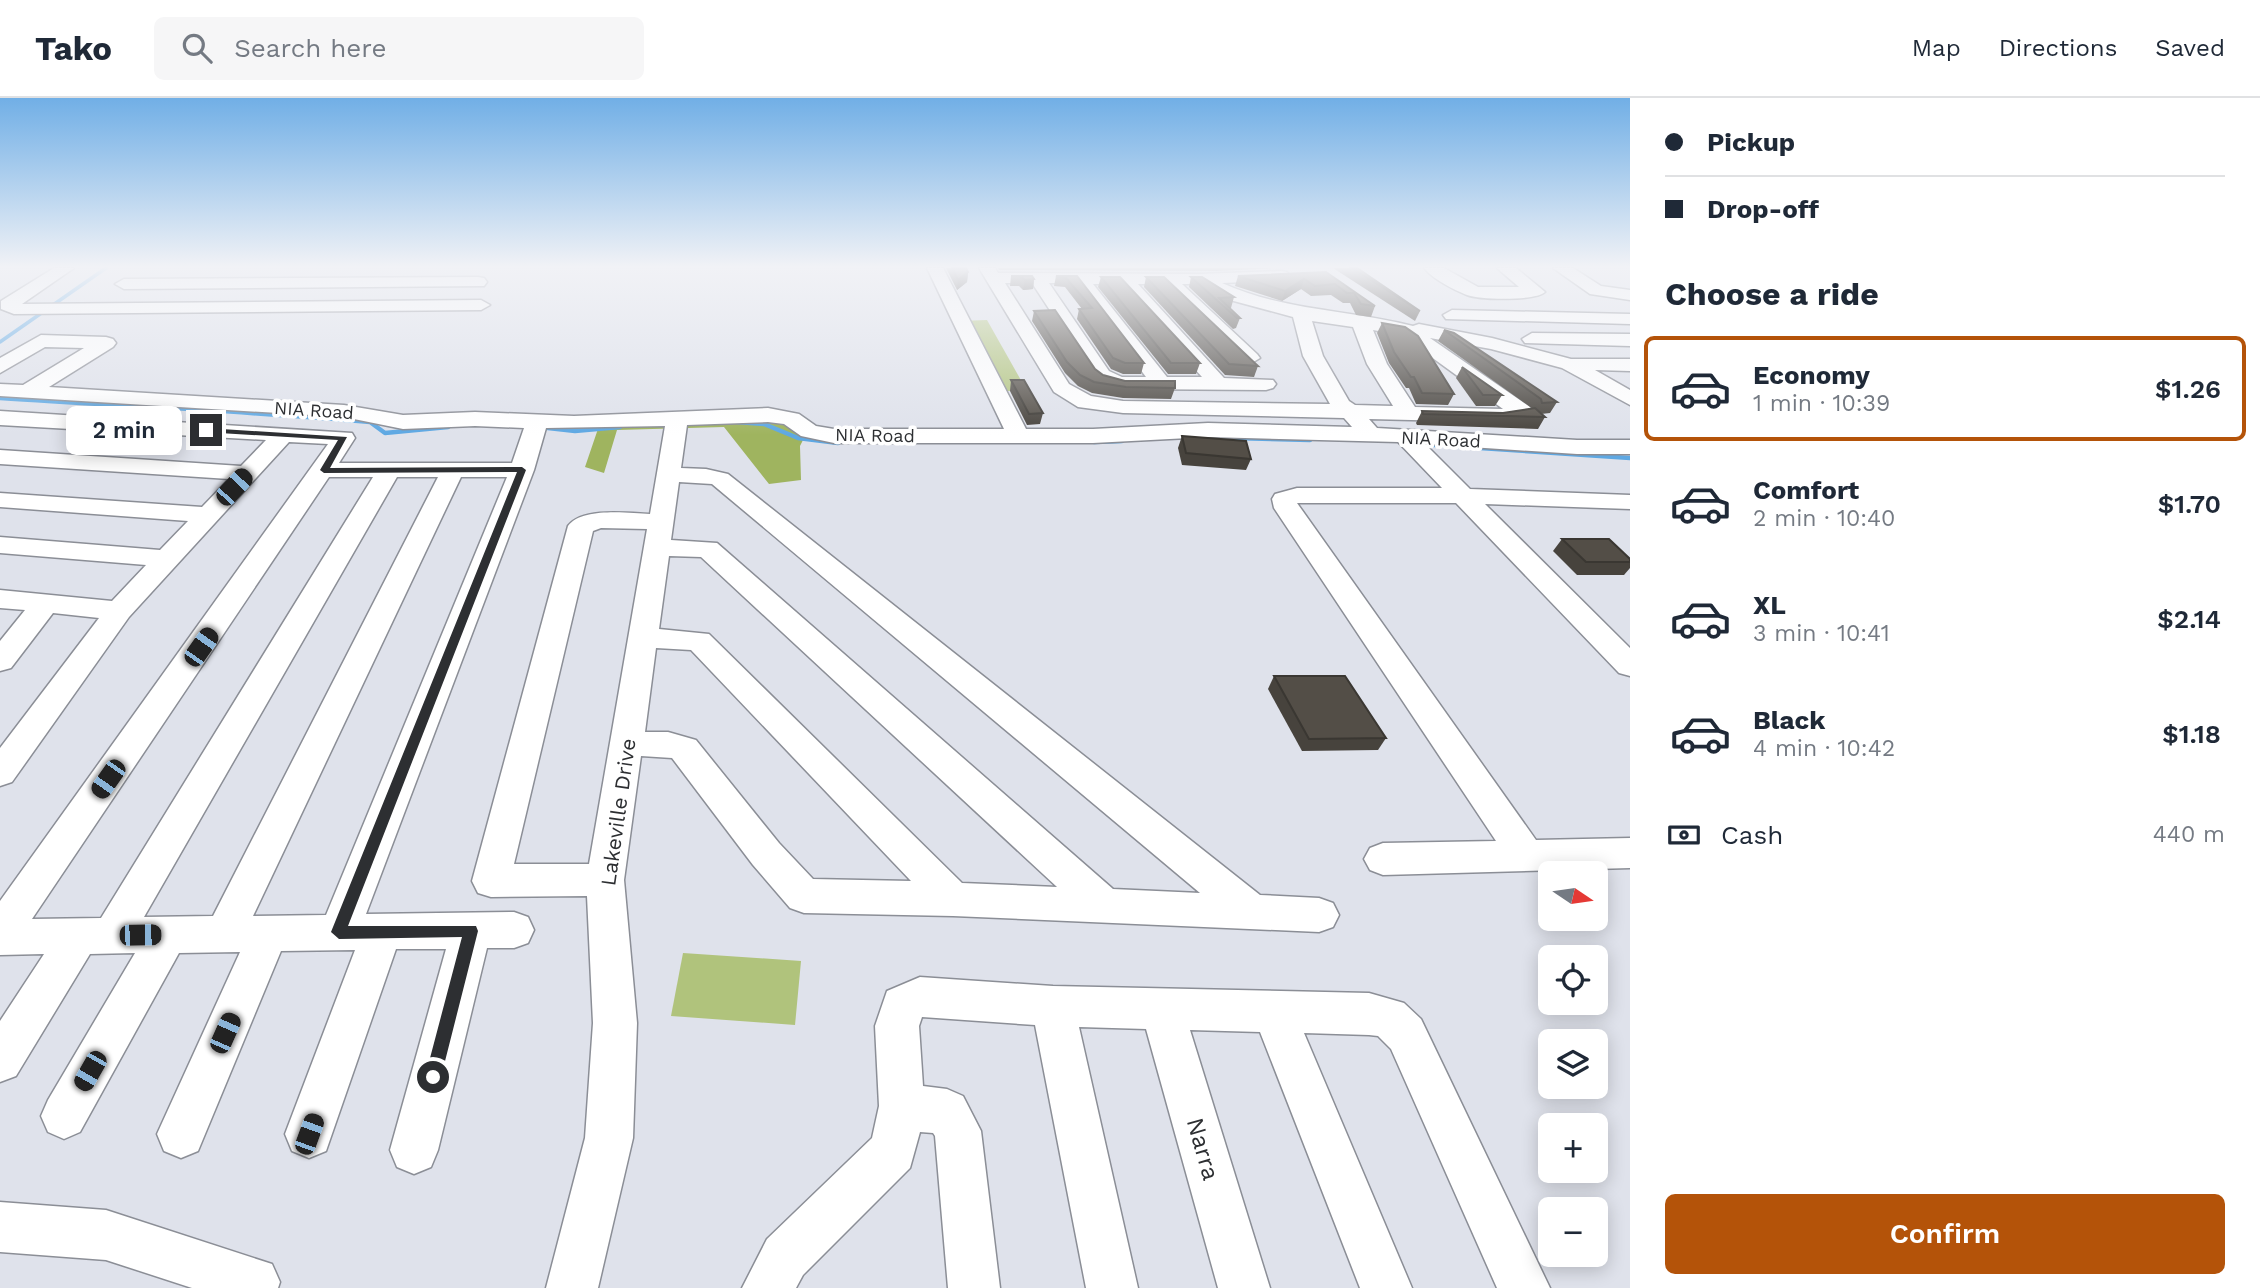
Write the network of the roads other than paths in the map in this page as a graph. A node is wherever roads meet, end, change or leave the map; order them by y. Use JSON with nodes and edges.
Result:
{"nodes":[{"id":1,"x":963,"y":324,"type":"edge"},
{"id":2,"x":1021,"y":324,"type":"edge"},
{"id":3,"x":1091,"y":324,"type":"edge"},
{"id":4,"x":1116,"y":324,"type":"edge"},
{"id":5,"x":1164,"y":324,"type":"edge"},
{"id":6,"x":1214,"y":324,"type":"joint"},
{"id":7,"x":1249,"y":324,"type":"edge"},
{"id":8,"x":1304,"y":324,"type":"edge"},
{"id":9,"x":1353,"y":324,"type":"edge"},
{"id":10,"x":1398,"y":324,"type":"edge"},
{"id":11,"x":1509,"y":324,"type":"edge"},
{"id":12,"x":1069,"y":325,"type":"junction"},
{"id":13,"x":1361,"y":325,"type":"junction"},
{"id":14,"x":1166,"y":326,"type":"junction"},
{"id":15,"x":1023,"y":327,"type":"junction"},
{"id":16,"x":1414,"y":335,"type":"junction"},
{"id":17,"x":1532,"y":339,"type":"junction"},
{"id":18,"x":1630,"y":340,"type":"edge"},
{"id":19,"x":1569,"y":363,"type":"junction"},
{"id":20,"x":1257,"y":365,"type":"junction"},
{"id":21,"x":1630,"y":365,"type":"edge"},
{"id":22,"x":0,"y":367,"type":"edge"},
{"id":23,"x":1161,"y":383,"type":"junction"},
{"id":24,"x":1218,"y":383,"type":"junction"},
{"id":25,"x":1266,"y":384,"type":"junction"},
{"id":26,"x":0,"y":390,"type":"edge"},
{"id":27,"x":26,"y":392,"type":"junction"},
{"id":28,"x":1630,"y":399,"type":"edge"},
{"id":29,"x":1279,"y":410,"type":"junction"},
{"id":30,"x":1469,"y":415,"type":"junction"},
{"id":31,"x":0,"y":418,"type":"edge"},
{"id":32,"x":677,"y":419,"type":"junction"},
{"id":33,"x":1351,"y":419,"type":"junction"},
{"id":34,"x":536,"y":424,"type":"junction"},
{"id":35,"x":1406,"y":425,"type":"junction"},
{"id":36,"x":283,"y":435,"type":"junction"},
{"id":37,"x":1018,"y":435,"type":"junction"},
{"id":38,"x":1630,"y":447,"type":"edge"},
{"id":39,"x":0,"y":457,"type":"edge"},
{"id":40,"x":324,"y":470,"type":"junction"},
{"id":41,"x":453,"y":470,"type":"junction"},
{"id":42,"x":522,"y":470,"type":"junction"},
{"id":43,"x":389,"y":471,"type":"junction"},
{"id":44,"x":247,"y":473,"type":"junction"},
{"id":45,"x":671,"y":475,"type":"junction"},
{"id":46,"x":1466,"y":496,"type":"junction"},
{"id":47,"x":0,"y":500,"type":"edge"},
{"id":48,"x":1630,"y":502,"type":"edge"},
{"id":49,"x":209,"y":515,"type":"junction"},
{"id":50,"x":661,"y":535,"type":"junction"},
{"id":51,"x":0,"y":545,"type":"edge"},
{"id":52,"x":167,"y":559,"type":"junction"},
{"id":53,"x":0,"y":599,"type":"edge"},
{"id":54,"x":46,"y":603,"type":"junction"},
{"id":55,"x":119,"y":611,"type":"junction"},
{"id":56,"x":645,"y":638,"type":"junction"},
{"id":57,"x":0,"y":661,"type":"edge"},
{"id":58,"x":1630,"y":666,"type":"edge"},
{"id":59,"x":628,"y":744,"type":"junction"},
{"id":60,"x":0,"y":774,"type":"edge"},
{"id":61,"x":1630,"y":853,"type":"edge"},
{"id":62,"x":1525,"y":854,"type":"junction"},
{"id":63,"x":1383,"y":859,"type":"dead end"},
{"id":64,"x":605,"y":880,"type":"junction"},
{"id":65,"x":953,"y":899,"type":"junction"},
{"id":66,"x":1106,"y":907,"type":"junction"},
{"id":67,"x":1252,"y":912,"type":"junction"},
{"id":68,"x":1319,"y":915,"type":"dead end"},
{"id":69,"x":514,"y":930,"type":"dead end"},
{"id":70,"x":471,"y":931,"type":"junction"},
{"id":71,"x":339,"y":932,"type":"junction"},
{"id":72,"x":382,"y":932,"type":"junction"},
{"id":73,"x":270,"y":933,"type":"junction"},
{"id":74,"x":224,"y":934,"type":"junction"},
{"id":75,"x":0,"y":935,"type":"edge"},
{"id":76,"x":167,"y":935,"type":"junction"},
{"id":77,"x":96,"y":936,"type":"junction"},
{"id":78,"x":1053,"y":1006,"type":"junction"},
{"id":79,"x":1162,"y":1010,"type":"junction"},
{"id":80,"x":1275,"y":1014,"type":"junction"},
{"id":81,"x":0,"y":1060,"type":"edge"},
{"id":82,"x":902,"y":1107,"type":"junction"},
{"id":83,"x":64,"y":1116,"type":"dead end"},
{"id":84,"x":181,"y":1133,"type":"dead end"},
{"id":85,"x":309,"y":1134,"type":"dead end"},
{"id":86,"x":414,"y":1150,"type":"dead end"},
{"id":87,"x":0,"y":1227,"type":"edge"},
{"id":88,"x":250,"y":1288,"type":"edge"},
{"id":89,"x":572,"y":1288,"type":"edge"},
{"id":90,"x":768,"y":1288,"type":"edge"},
{"id":91,"x":974,"y":1288,"type":"edge"},
{"id":92,"x":1112,"y":1288,"type":"edge"},
{"id":93,"x":1244,"y":1288,"type":"edge"},
{"id":94,"x":1385,"y":1288,"type":"edge"},
{"id":95,"x":1524,"y":1288,"type":"edge"}],
"edges":[{"from":1,"to":37,"type":"street"},
{"from":2,"to":15,"type":"street"},
{"from":3,"to":12,"type":"street"},
{"from":4,"to":23,"type":"street"},
{"from":5,"to":14,"type":"street"},
{"from":6,"to":14,"type":"street"},
{"from":6,"to":20,"type":"street"},
{"from":7,"to":20,"type":"street"},
{"from":8,"to":33,"type":"street"},
{"from":9,"to":13,"type":"street"},
{"from":10,"to":16,"type":"street"},
{"from":11,"to":17,"type":"street"},
{"from":12,"to":15,"type":"street"},
{"from":12,"to":23,"type":"street"},
{"from":13,"to":16,"type":"street"},
{"from":13,"to":35,"type":"street"},
{"from":14,"to":24,"type":"street"},
{"from":15,"to":29,"type":"street"},
{"from":16,"to":19,"type":"street"},
{"from":16,"to":30,"type":"street"},
{"from":16,"to":30,"type":"street"},
{"from":17,"to":18,"type":"street"},
{"from":17,"to":19,"type":"street"},
{"from":19,"to":21,"type":"street"},
{"from":19,"to":28,"type":"street"},
{"from":20,"to":25,"type":"street"},
{"from":22,"to":27,"type":"street"},
{"from":23,"to":24,"type":"street"},
{"from":24,"to":25,"type":"street"},
{"from":25,"to":29,"type":"street"},
{"from":26,"to":27,"type":"street","name":"NIA Road"},
{"from":27,"to":34,"type":"street","name":"NIA Road"},
{"from":29,"to":33,"type":"street"},
{"from":30,"to":35,"type":"street"},
{"from":31,"to":36,"type":"street"},
{"from":32,"to":34,"type":"street","name":"NIA Road"},
{"from":32,"to":37,"type":"street","name":"NIA Road"},
{"from":32,"to":45,"type":"street","name":"Lakeville Drive"},
{"from":33,"to":35,"type":"street","name":"NIA Road"},
{"from":33,"to":37,"type":"street","name":"NIA Road"},
{"from":34,"to":42,"type":"street"},
{"from":35,"to":38,"type":"street","name":"NIA Road"},
{"from":35,"to":46,"type":"street"},
{"from":36,"to":40,"type":"street"},
{"from":36,"to":44,"type":"street"},
{"from":39,"to":44,"type":"street"},
{"from":40,"to":43,"type":"street"},
{"from":40,"to":75,"type":"street"},
{"from":41,"to":42,"type":"street"},
{"from":41,"to":43,"type":"street"},
{"from":41,"to":74,"type":"street"},
{"from":42,"to":71,"type":"street"},
{"from":43,"to":77,"type":"street"},
{"from":44,"to":49,"type":"street"},
{"from":45,"to":50,"type":"street","name":"Lakeville Drive"},
{"from":45,"to":67,"type":"street"},
{"from":46,"to":48,"type":"street"},
{"from":46,"to":58,"type":"street"},
{"from":46,"to":62,"type":"street"},
{"from":47,"to":49,"type":"street"},
{"from":49,"to":52,"type":"street"},
{"from":50,"to":56,"type":"street","name":"Lakeville Drive"},
{"from":50,"to":64,"type":"street"},
{"from":50,"to":66,"type":"street"},
{"from":51,"to":52,"type":"street"},
{"from":52,"to":55,"type":"street"},
{"from":53,"to":54,"type":"street"},
{"from":54,"to":55,"type":"street"},
{"from":54,"to":57,"type":"street"},
{"from":55,"to":60,"type":"street"},
{"from":56,"to":59,"type":"street","name":"Lakeville Drive"},
{"from":56,"to":65,"type":"street"},
{"from":59,"to":64,"type":"street","name":"Lakeville Drive"},
{"from":59,"to":65,"type":"street"},
{"from":61,"to":62,"type":"street"},
{"from":62,"to":63,"type":"street"},
{"from":64,"to":89,"type":"street","name":"Lakeville Drive"},
{"from":65,"to":66,"type":"street"},
{"from":66,"to":67,"type":"street"},
{"from":67,"to":68,"type":"street"},
{"from":69,"to":70,"type":"street"},
{"from":70,"to":72,"type":"street"},
{"from":70,"to":86,"type":"street"},
{"from":71,"to":72,"type":"street"},
{"from":71,"to":73,"type":"street"},
{"from":72,"to":85,"type":"street"},
{"from":73,"to":74,"type":"street"},
{"from":73,"to":84,"type":"street"},
{"from":74,"to":76,"type":"street"},
{"from":75,"to":77,"type":"street"},
{"from":76,"to":77,"type":"street"},
{"from":76,"to":83,"type":"street"},
{"from":77,"to":81,"type":"street"},
{"from":78,"to":79,"type":"street"},
{"from":78,"to":82,"type":"street"},
{"from":78,"to":92,"type":"street"},
{"from":79,"to":80,"type":"street"},
{"from":79,"to":93,"type":"street","name":"Narra"},
{"from":80,"to":94,"type":"street"},
{"from":80,"to":95,"type":"street"},
{"from":82,"to":90,"type":"street"},
{"from":82,"to":91,"type":"street"},
{"from":87,"to":88,"type":"street"}]}
